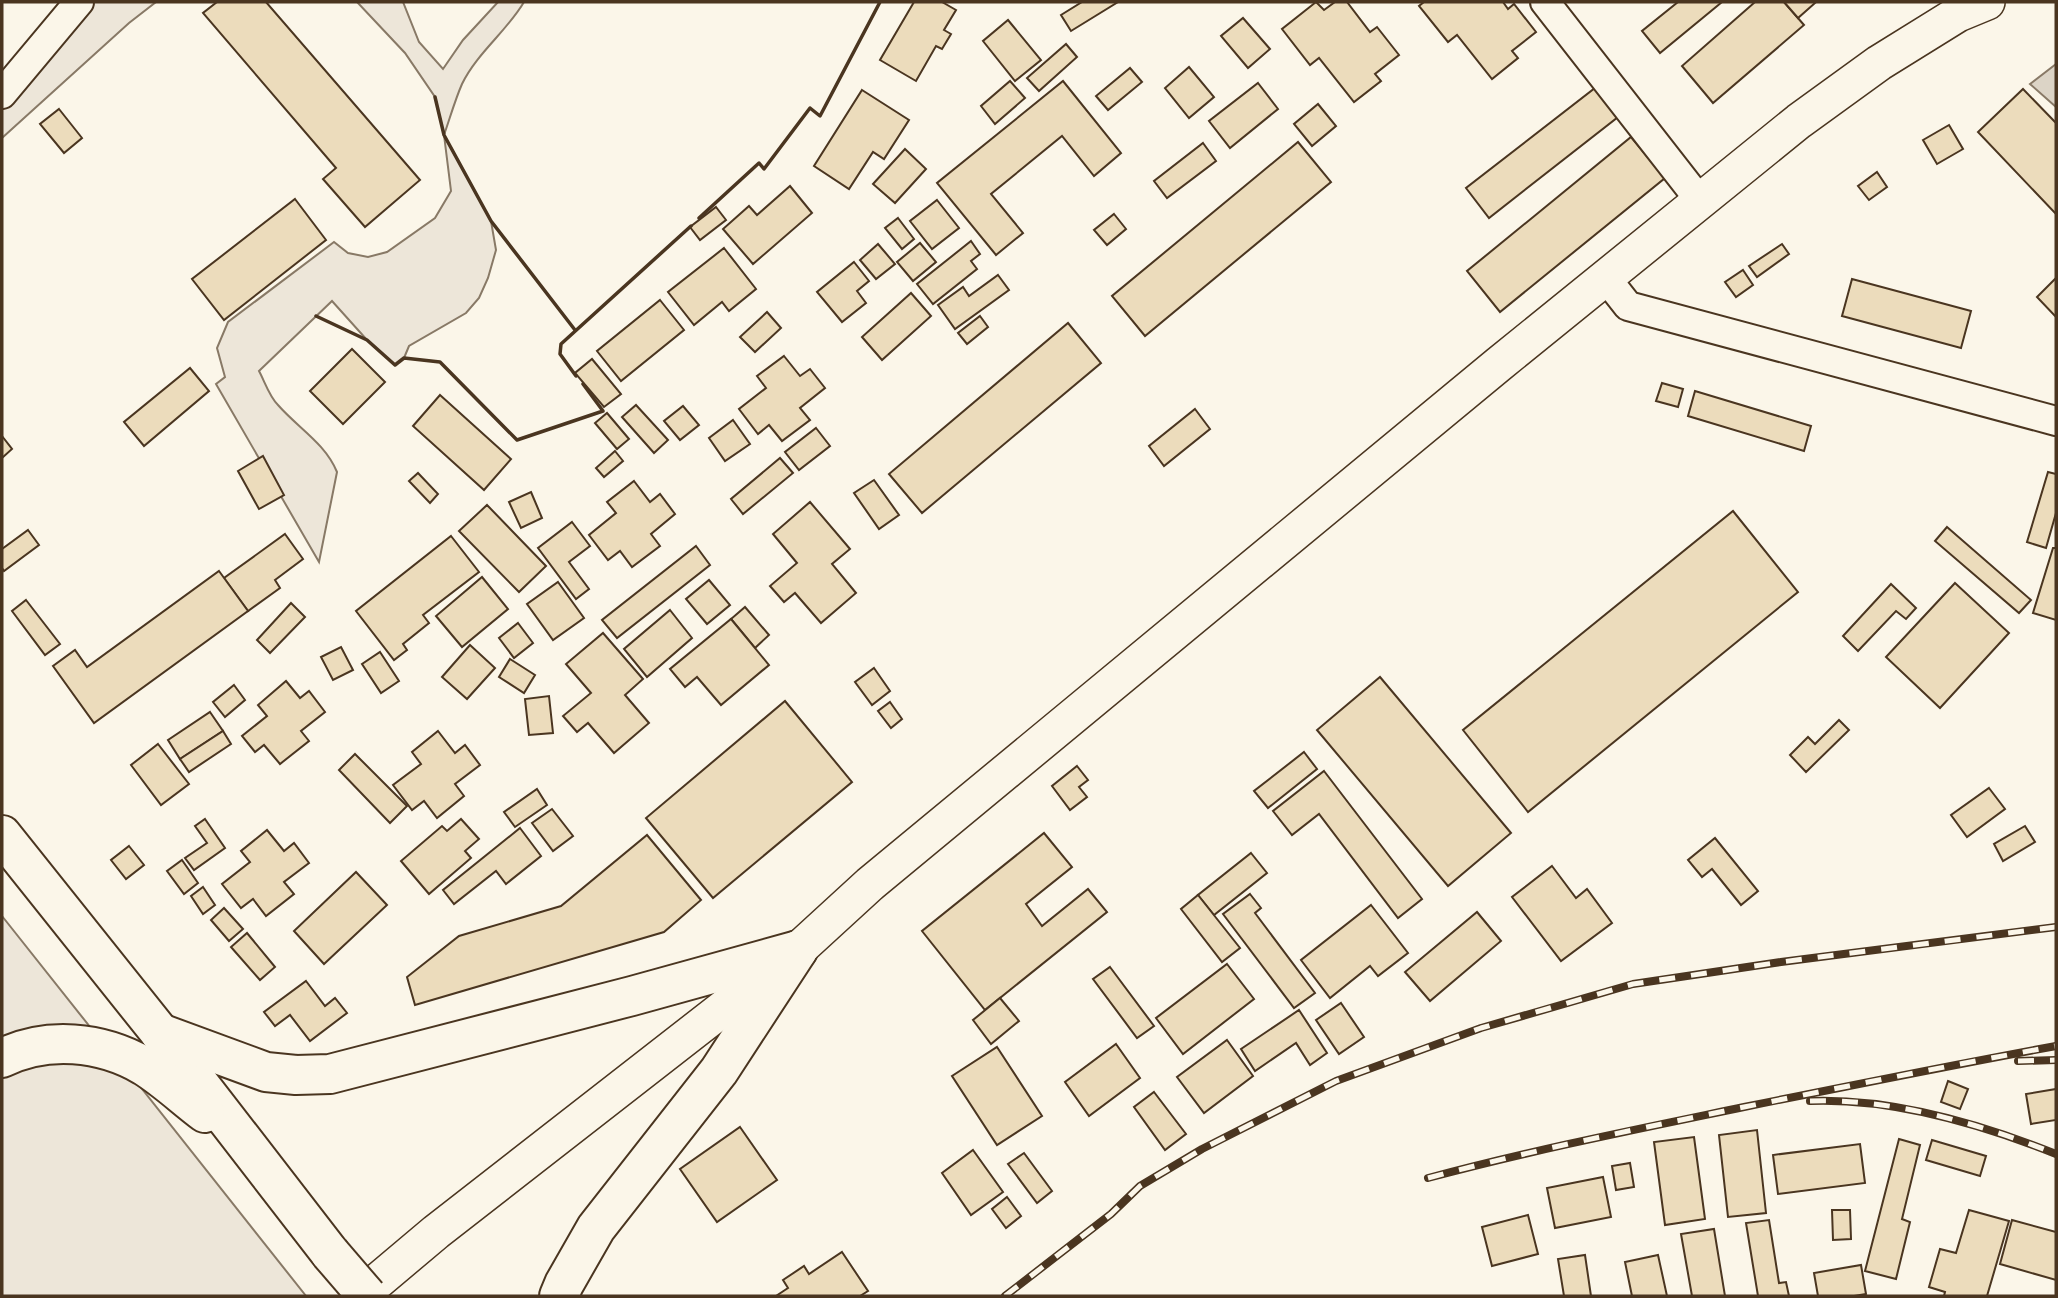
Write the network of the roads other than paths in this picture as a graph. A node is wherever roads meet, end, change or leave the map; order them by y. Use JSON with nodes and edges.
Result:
{"nodes":[{"id":1,"x":79,"y":2,"type":"edge"},
{"id":2,"x":1545,"y":2,"type":"edge"},
{"id":3,"x":1987,"y":2,"type":"edge"},
{"id":4,"x":2,"y":94,"type":"edge"},
{"id":5,"x":1700,"y":202,"type":"junction"},
{"id":6,"x":1606,"y":278,"type":"junction"},
{"id":7,"x":2056,"y":421,"type":"edge"},
{"id":8,"x":2,"y":835,"type":"edge"},
{"id":9,"x":798,"y":950,"type":"junction"},
{"id":10,"x":160,"y":1033,"type":"junction"},
{"id":11,"x":2,"y":1058,"type":"edge"},
{"id":12,"x":246,"y":1146,"type":"junction"},
{"id":13,"x":360,"y":1296,"type":"edge"},
{"id":14,"x":367,"y":1296,"type":"edge"},
{"id":15,"x":559,"y":1296,"type":"edge"}],
"edges":[{"from":1,"to":4,"type":"street"},
{"from":2,"to":5,"type":"street"},
{"from":3,"to":5,"type":"main road"},
{"from":5,"to":6,"type":"main road"},
{"from":6,"to":7,"type":"street"},
{"from":6,"to":9,"type":"main road"},
{"from":8,"to":10,"type":"highway"},
{"from":9,"to":10,"type":"highway"},
{"from":9,"to":13,"type":"main road"},
{"from":9,"to":15,"type":"highway"},
{"from":10,"to":12,"type":"highway"},
{"from":11,"to":12,"type":"highway"},
{"from":12,"to":14,"type":"highway","bridge":true}]}
